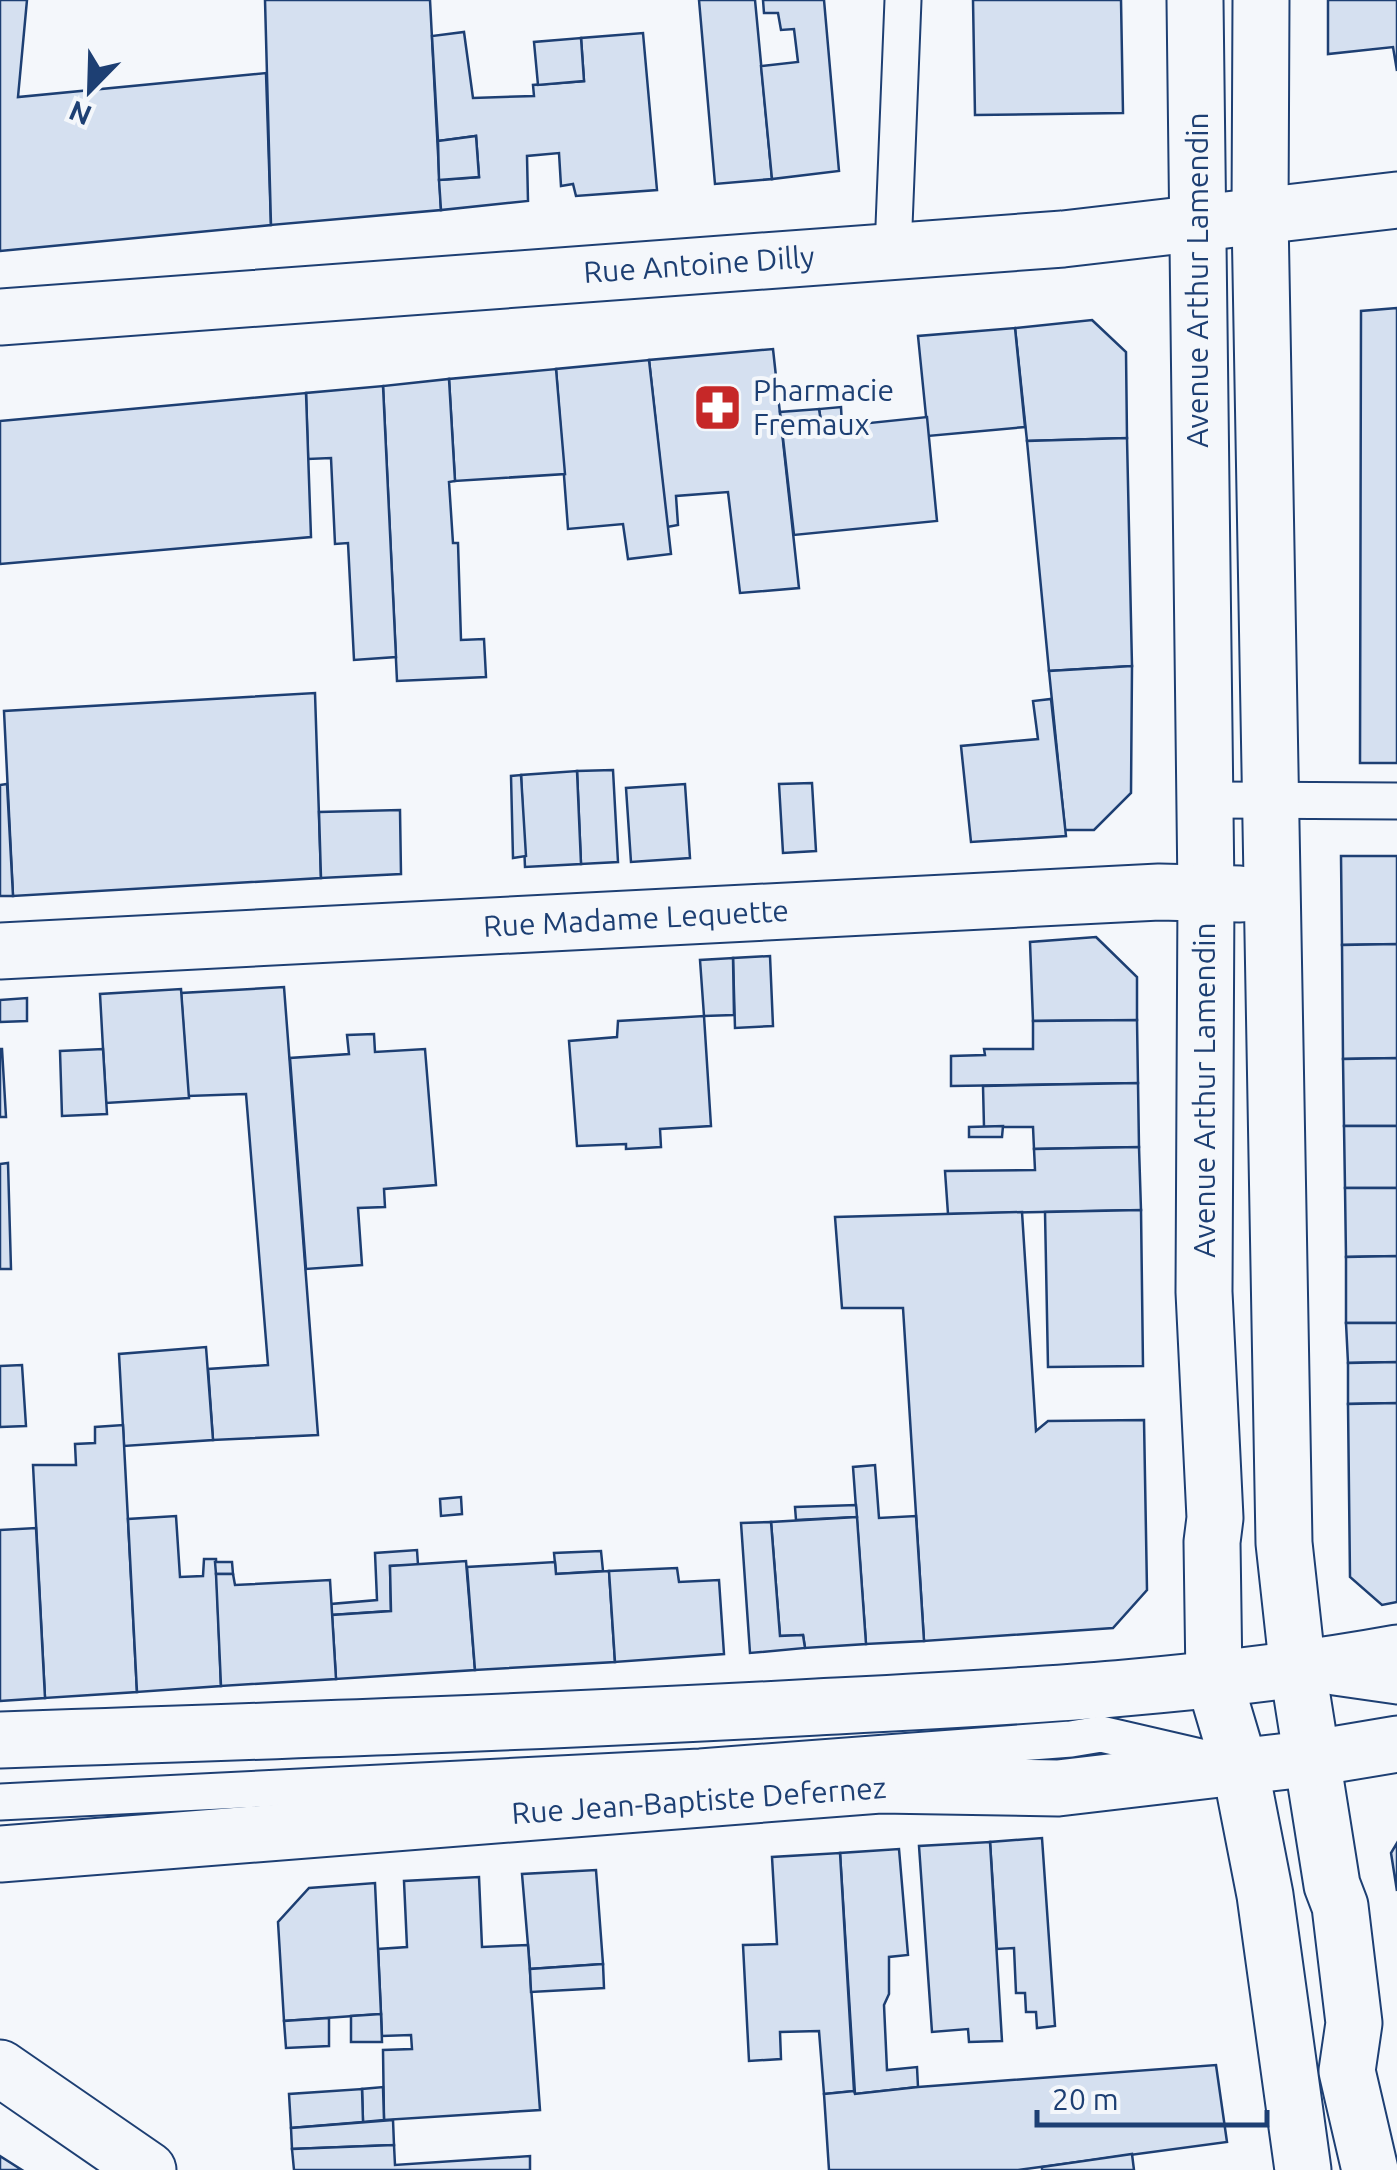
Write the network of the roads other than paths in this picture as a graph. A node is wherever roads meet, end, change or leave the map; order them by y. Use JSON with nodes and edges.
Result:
{"nodes":[{"id":1,"x":903,"y":0,"type":"edge"},
{"id":2,"x":1195,"y":0,"type":"edge"},
{"id":3,"x":1261,"y":0,"type":"edge"},
{"id":4,"x":1397,"y":200,"type":"edge"},
{"id":5,"x":1260,"y":216,"type":"junction"},
{"id":6,"x":1197,"y":224,"type":"junction"},
{"id":7,"x":893,"y":251,"type":"junction"},
{"id":8,"x":0,"y":317,"type":"edge"},
{"id":9,"x":1270,"y":798,"type":"junction"},
{"id":10,"x":1204,"y":800,"type":"junction"},
{"id":11,"x":1397,"y":801,"type":"edge"},
{"id":12,"x":1206,"y":892,"type":"junction"},
{"id":13,"x":1272,"y":896,"type":"junction"},
{"id":14,"x":0,"y":950,"type":"edge"},
{"id":15,"x":1397,"y":1653,"type":"edge"},
{"id":16,"x":1298,"y":1671,"type":"junction"},
{"id":17,"x":1214,"y":1680,"type":"junction"},
{"id":18,"x":1397,"y":1686,"type":"edge"},
{"id":19,"x":0,"y":1740,"type":"edge"},
{"id":20,"x":1397,"y":1744,"type":"edge"},
{"id":21,"x":1314,"y":1758,"type":"junction"},
{"id":22,"x":1240,"y":1767,"type":"junction"},
{"id":23,"x":0,"y":1802,"type":"edge"},
{"id":24,"x":0,"y":1854,"type":"edge"},
{"id":25,"x":0,"y":2068,"type":"edge"},
{"id":26,"x":148,"y":2170,"type":"edge"},
{"id":27,"x":1303,"y":2170,"type":"edge"},
{"id":28,"x":1370,"y":2170,"type":"edge"}],
"edges":[{"from":1,"to":7,"type":"lane"},
{"from":2,"to":6,"type":"street","name":"Avenue Arthur Lamendin"},
{"from":3,"to":5,"type":"street"},
{"from":4,"to":5,"type":"street","name":"Rue Antoine Dilly"},
{"from":5,"to":6,"type":"street","name":"Rue Antoine Dilly"},
{"from":5,"to":9,"type":"street"},
{"from":6,"to":7,"type":"street","name":"Rue Antoine Dilly"},
{"from":6,"to":10,"type":"street","name":"Avenue Arthur Lamendin"},
{"from":7,"to":8,"type":"street","name":"Rue Antoine Dilly"},
{"from":9,"to":10,"type":"lane"},
{"from":9,"to":11,"type":"lane"},
{"from":9,"to":13,"type":"street"},
{"from":10,"to":12,"type":"street","name":"Avenue Arthur Lamendin"},
{"from":12,"to":13,"type":"street","name":"Rue Madame Lequette"},
{"from":12,"to":14,"type":"street","name":"Rue Madame Lequette"},
{"from":12,"to":17,"type":"street","name":"Avenue Arthur Lamendin"},
{"from":13,"to":16,"type":"street"},
{"from":15,"to":16,"type":"street"},
{"from":16,"to":17,"type":"street"},
{"from":16,"to":18,"type":"lane"},
{"from":16,"to":21,"type":"street"},
{"from":17,"to":19,"type":"street"},
{"from":17,"to":22,"type":"street","name":"Avenue Arthur Lamendin"},
{"from":20,"to":21,"type":"street","name":"Rue Jean-Baptiste Defernez"},
{"from":21,"to":22,"type":"street","name":"Rue Jean-Baptiste Defernez"},
{"from":21,"to":28,"type":"street"},
{"from":22,"to":23,"type":"lane"},
{"from":22,"to":24,"type":"street","name":"Rue Jean-Baptiste Defernez"},
{"from":22,"to":27,"type":"street","name":"Avenue Arthur Lamendin"},
{"from":25,"to":26,"type":"street"}]}
